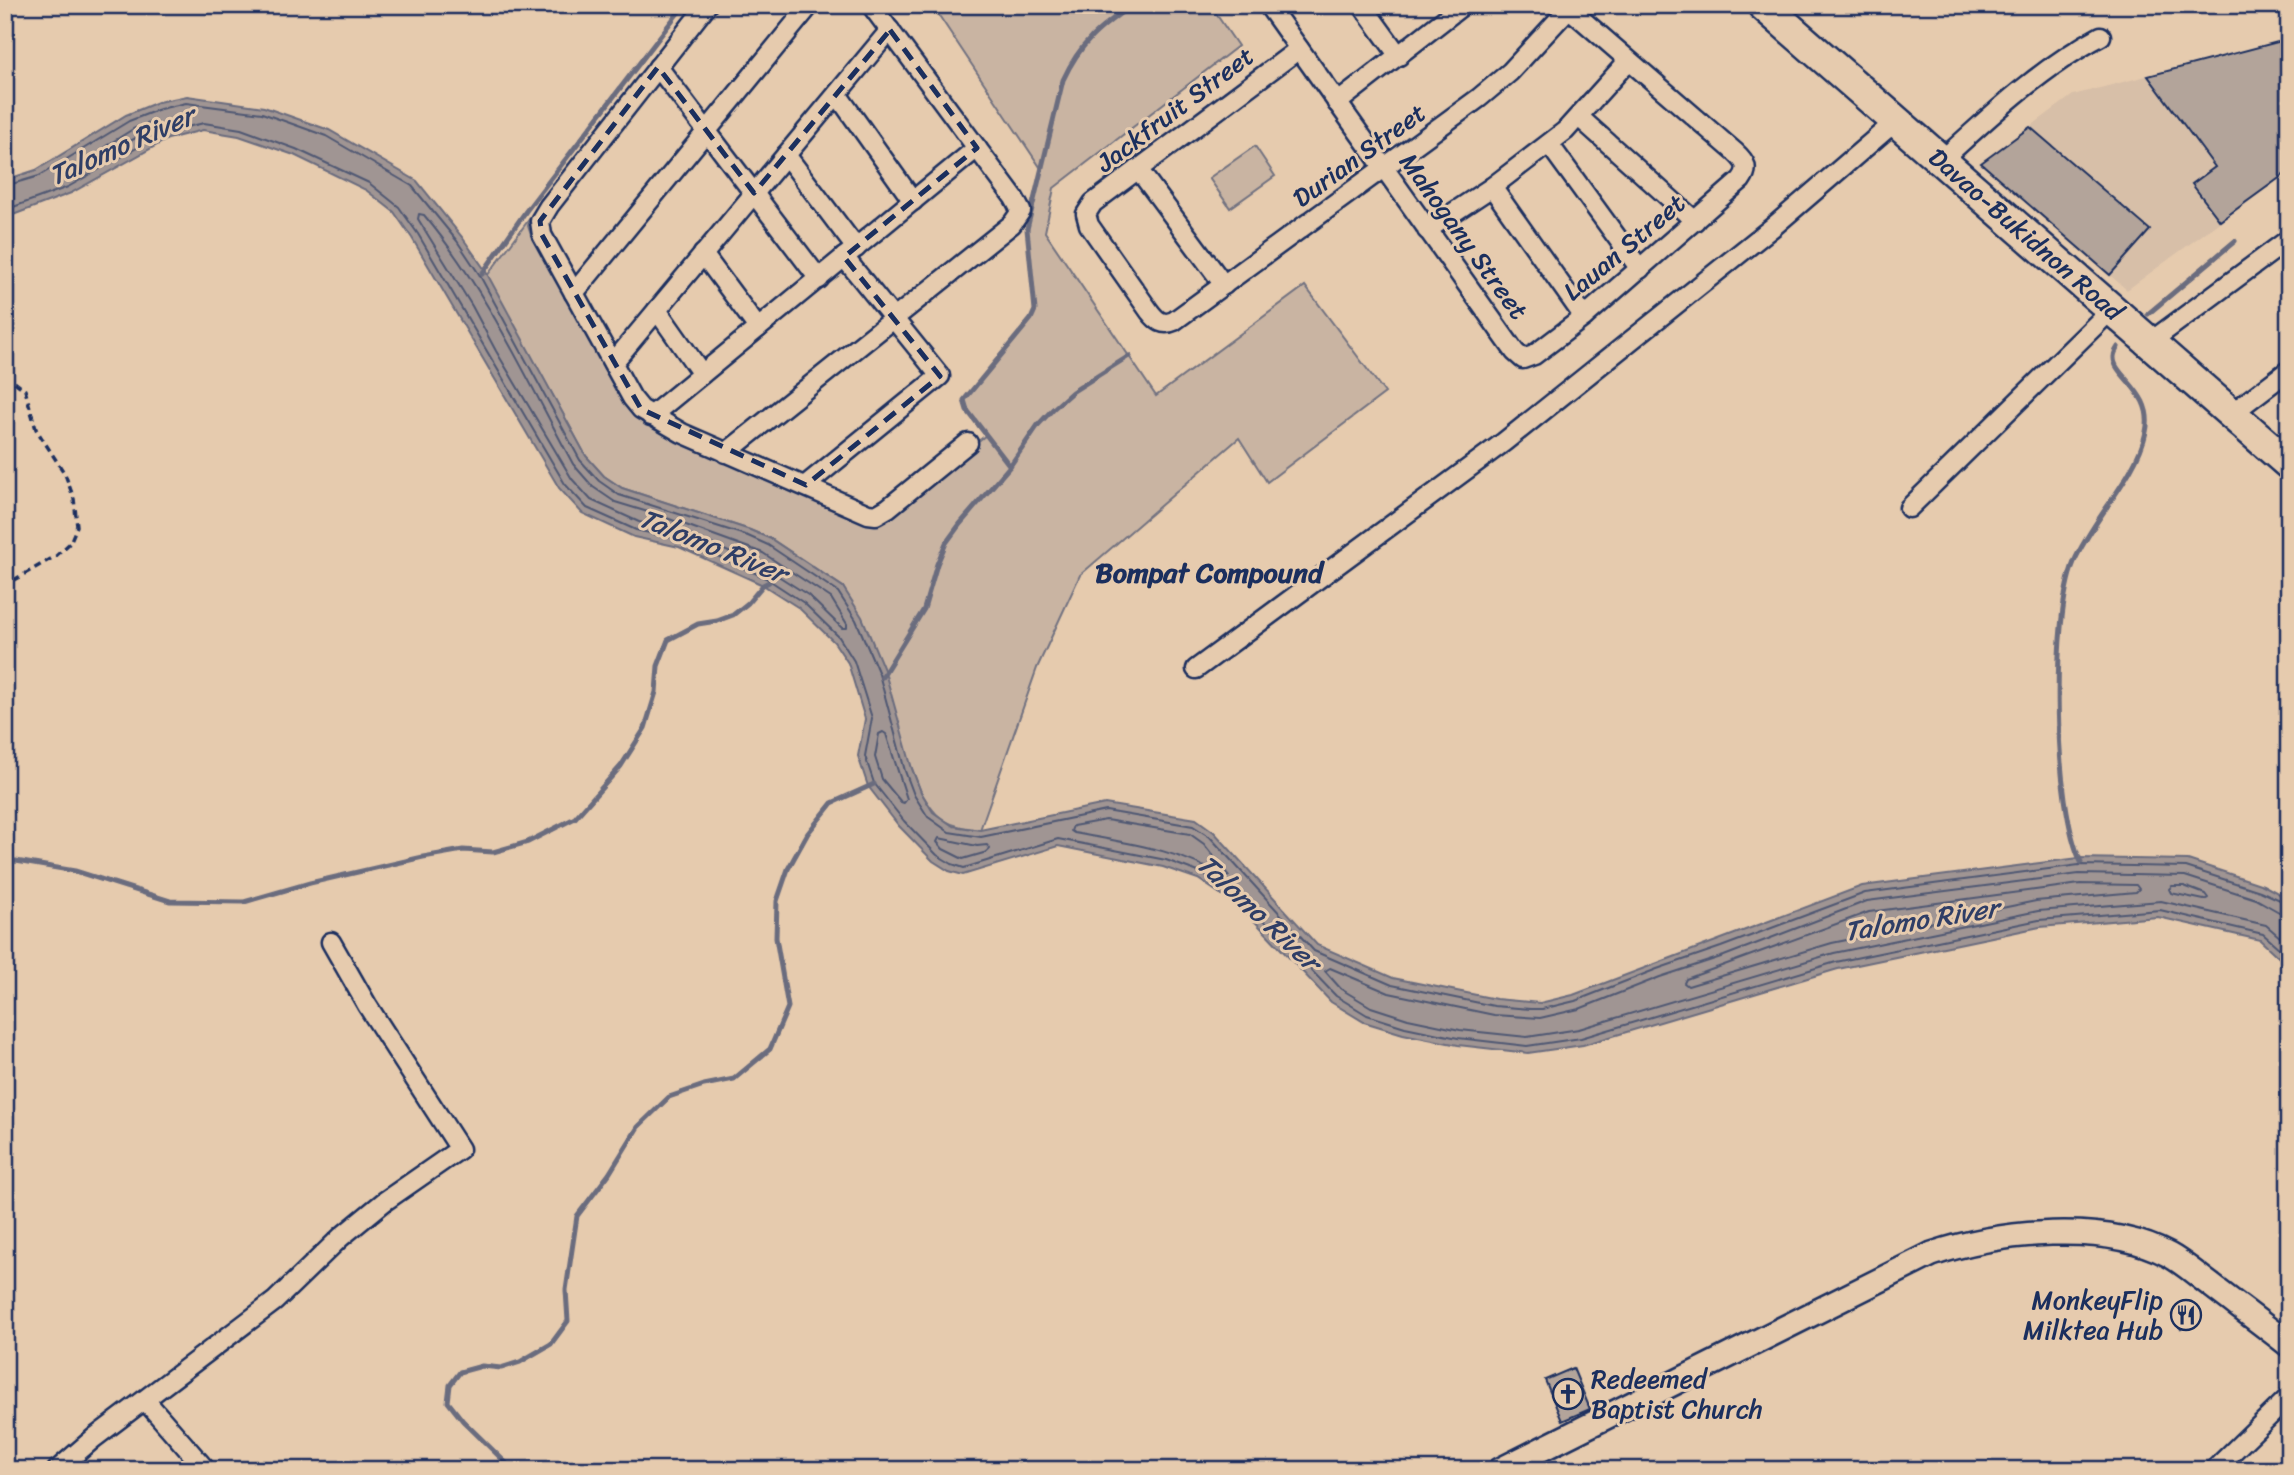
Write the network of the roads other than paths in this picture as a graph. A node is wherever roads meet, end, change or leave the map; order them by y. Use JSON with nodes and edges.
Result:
{"nodes":[{"id":1,"x":707,"y":5,"type":"edge"},
{"id":2,"x":810,"y":5,"type":"edge"},
{"id":3,"x":871,"y":5,"type":"edge"},
{"id":4,"x":1268,"y":5,"type":"edge"},
{"id":5,"x":1362,"y":5,"type":"edge"},
{"id":6,"x":1763,"y":5,"type":"edge"},
{"id":7,"x":1460,"y":6,"type":"edge"},
{"id":8,"x":1568,"y":6,"type":"edge"},
{"id":9,"x":890,"y":30,"type":"junction"},
{"id":10,"x":2101,"y":36,"type":"dead end"},
{"id":11,"x":1299,"y":50,"type":"junction"},
{"id":12,"x":1399,"y":57,"type":"junction"},
{"id":13,"x":1628,"y":61,"type":"junction"},
{"id":14,"x":658,"y":67,"type":"junction"},
{"id":15,"x":836,"y":94,"type":"junction"},
{"id":16,"x":1337,"y":103,"type":"junction"},
{"id":17,"x":1579,"y":117,"type":"junction"},
{"id":18,"x":1896,"y":121,"type":"junction"},
{"id":19,"x":707,"y":131,"type":"junction"},
{"id":20,"x":1549,"y":144,"type":"junction"},
{"id":21,"x":977,"y":148,"type":"junction"},
{"id":22,"x":786,"y":155,"type":"junction"},
{"id":23,"x":1941,"y":161,"type":"junction"},
{"id":24,"x":1138,"y":169,"type":"junction"},
{"id":25,"x":1384,"y":170,"type":"junction"},
{"id":26,"x":1492,"y":187,"type":"junction"},
{"id":27,"x":754,"y":193,"type":"junction"},
{"id":28,"x":913,"y":201,"type":"junction"},
{"id":29,"x":1695,"y":221,"type":"junction"},
{"id":30,"x":1427,"y":230,"type":"junction"},
{"id":31,"x":2289,"y":239,"type":"edge"},
{"id":32,"x":850,"y":253,"type":"junction"},
{"id":33,"x":703,"y":254,"type":"junction"},
{"id":34,"x":1640,"y":269,"type":"junction"},
{"id":35,"x":818,"y":279,"type":"junction"},
{"id":36,"x":1224,"y":285,"type":"junction"},
{"id":37,"x":574,"y":293,"type":"junction"},
{"id":38,"x":2112,"y":309,"type":"junction"},
{"id":39,"x":657,"y":310,"type":"junction"},
{"id":40,"x":1584,"y":317,"type":"junction"},
{"id":41,"x":894,"y":319,"type":"junction"},
{"id":42,"x":1160,"y":323,"type":"joint"},
{"id":43,"x":758,"y":328,"type":"junction"},
{"id":44,"x":2150,"y":342,"type":"junction"},
{"id":45,"x":1523,"y":359,"type":"joint"},
{"id":46,"x":613,"y":362,"type":"junction"},
{"id":47,"x":2289,"y":370,"type":"edge"},
{"id":48,"x":702,"y":374,"type":"junction"},
{"id":49,"x":2231,"y":414,"type":"junction"},
{"id":50,"x":651,"y":416,"type":"junction"},
{"id":51,"x":968,"y":443,"type":"dead end"},
{"id":52,"x":726,"y":453,"type":"junction"},
{"id":53,"x":2288,"y":461,"type":"edge"},
{"id":54,"x":806,"y":485,"type":"junction"},
{"id":55,"x":1909,"y":508,"type":"dead end"},
{"id":56,"x":1196,"y":669,"type":"dead end"},
{"id":57,"x":331,"y":942,"type":"dead end"},
{"id":58,"x":2289,"y":1345,"type":"edge"},
{"id":59,"x":2289,"y":1397,"type":"edge"},
{"id":60,"x":145,"y":1400,"type":"junction"},
{"id":61,"x":57,"y":1470,"type":"edge"},
{"id":62,"x":206,"y":1470,"type":"edge"},
{"id":63,"x":1500,"y":1470,"type":"edge"},
{"id":64,"x":2214,"y":1470,"type":"edge"}],
"edges":[{"from":1,"to":14,"type":"street"},
{"from":2,"to":19,"type":"street"},
{"from":3,"to":9,"type":"street"},
{"from":4,"to":11,"type":"street","name":"Mahogany Street"},
{"from":5,"to":12,"type":"street"},
{"from":6,"to":18,"type":"highway","name":"Davao-Bukidnon Road"},
{"from":7,"to":12,"type":"street"},
{"from":8,"to":13,"type":"street"},
{"from":8,"to":25,"type":"street","name":"Durian Street"},
{"from":9,"to":15,"type":"street"},
{"from":9,"to":21,"type":"street"},
{"from":10,"to":23,"type":"street"},
{"from":11,"to":16,"type":"street","name":"Mahogany Street"},
{"from":11,"to":24,"type":"street","name":"Jackfruit Street"},
{"from":12,"to":16,"type":"street"},
{"from":13,"to":17,"type":"street"},
{"from":13,"to":29,"type":"street","name":"Lauan Street"},
{"from":14,"to":19,"type":"street"},
{"from":14,"to":37,"type":"street"},
{"from":15,"to":22,"type":"street"},
{"from":15,"to":28,"type":"street"},
{"from":16,"to":25,"type":"street","name":"Mahogany Street"},
{"from":17,"to":20,"type":"street"},
{"from":17,"to":29,"type":"street"},
{"from":18,"to":23,"type":"highway","name":"Davao-Bukidnon Road"},
{"from":18,"to":56,"type":"street"},
{"from":19,"to":27,"type":"street"},
{"from":19,"to":37,"type":"street"},
{"from":20,"to":26,"type":"street"},
{"from":20,"to":34,"type":"street"},
{"from":21,"to":28,"type":"street"},
{"from":21,"to":41,"type":"street"},
{"from":22,"to":27,"type":"street"},
{"from":22,"to":32,"type":"street"},
{"from":23,"to":38,"type":"highway","name":"Davao-Bukidnon Road"},
{"from":24,"to":36,"type":"street"},
{"from":24,"to":42,"type":"street","name":"Jackfruit Street"},
{"from":25,"to":30,"type":"street","name":"Mahogany Street"},
{"from":25,"to":36,"type":"street","name":"Durian Street"},
{"from":26,"to":30,"type":"street"},
{"from":26,"to":40,"type":"street"},
{"from":27,"to":33,"type":"street"},
{"from":27,"to":35,"type":"street"},
{"from":28,"to":32,"type":"street"},
{"from":29,"to":34,"type":"street","name":"Lauan Street"},
{"from":30,"to":45,"type":"street","name":"Mahogany Street"},
{"from":31,"to":44,"type":"street"},
{"from":32,"to":35,"type":"street"},
{"from":32,"to":41,"type":"street"},
{"from":33,"to":39,"type":"street"},
{"from":33,"to":43,"type":"street"},
{"from":34,"to":40,"type":"street","name":"Lauan Street"},
{"from":35,"to":43,"type":"street"},
{"from":36,"to":42,"type":"street","name":"Durian Street"},
{"from":37,"to":46,"type":"street"},
{"from":38,"to":44,"type":"highway","name":"Davao-Bukidnon Road"},
{"from":38,"to":55,"type":"street"},
{"from":39,"to":46,"type":"street"},
{"from":39,"to":48,"type":"street"},
{"from":40,"to":45,"type":"street","name":"Lauan Street"},
{"from":41,"to":52,"type":"street"},
{"from":41,"to":54,"type":"street"},
{"from":43,"to":48,"type":"street"},
{"from":44,"to":49,"type":"highway","name":"Davao-Bukidnon Road"},
{"from":46,"to":50,"type":"street"},
{"from":47,"to":49,"type":"street"},
{"from":48,"to":50,"type":"street"},
{"from":49,"to":53,"type":"highway","name":"Davao-Bukidnon Road"},
{"from":50,"to":52,"type":"street"},
{"from":51,"to":54,"type":"street"},
{"from":52,"to":54,"type":"street"},
{"from":57,"to":60,"type":"street"},
{"from":58,"to":63,"type":"street"},
{"from":59,"to":64,"type":"street"},
{"from":60,"to":61,"type":"street"},
{"from":60,"to":62,"type":"street"}]}
